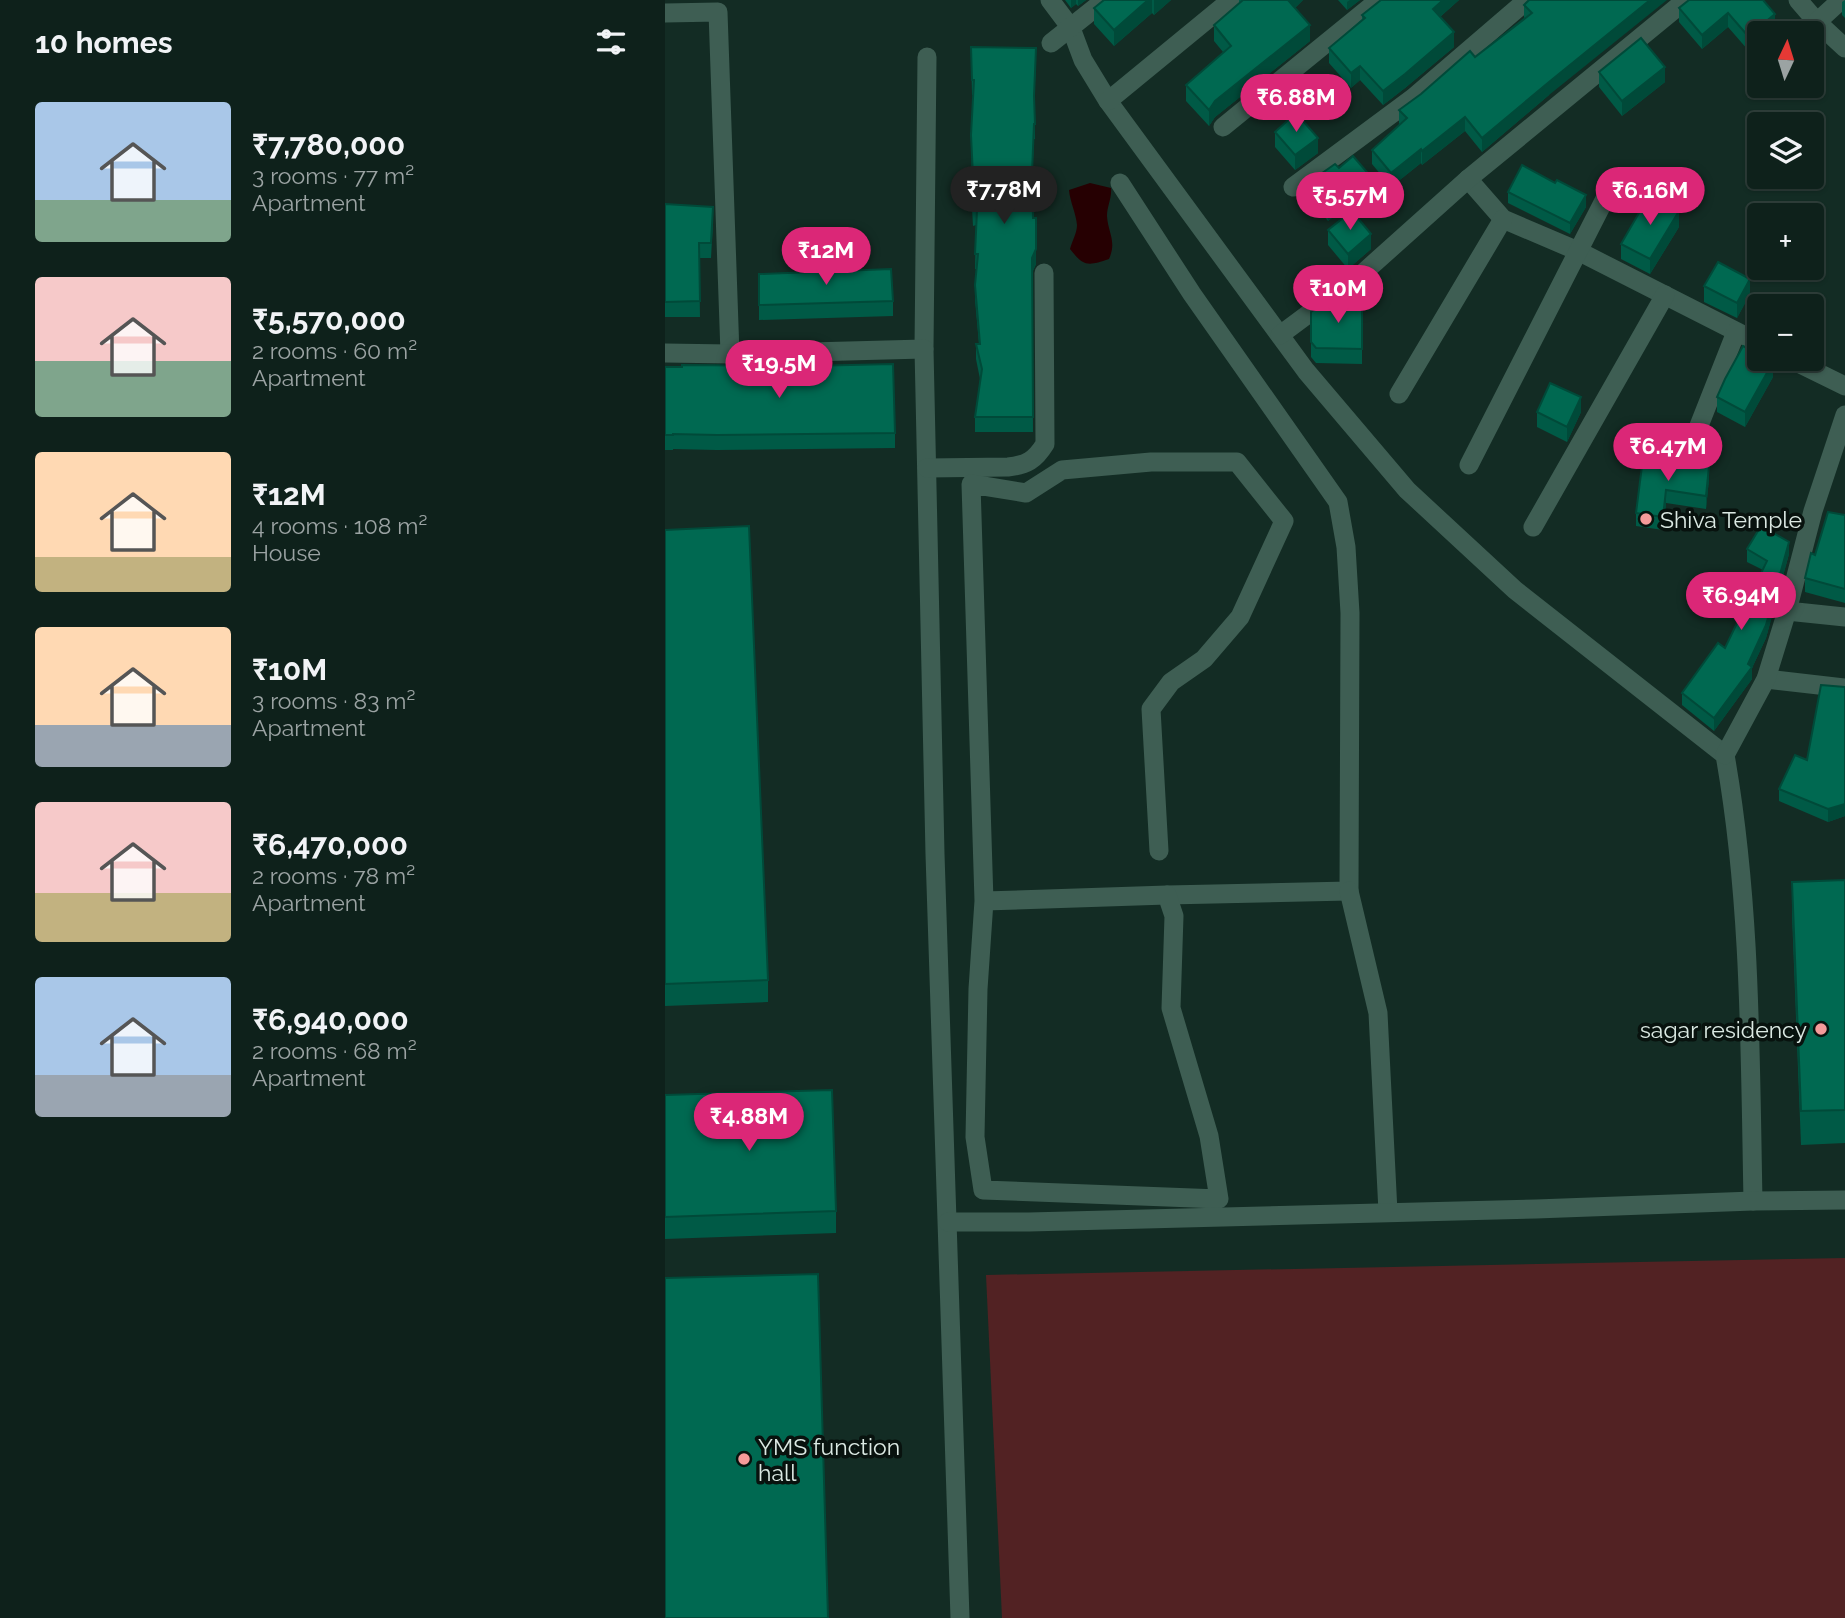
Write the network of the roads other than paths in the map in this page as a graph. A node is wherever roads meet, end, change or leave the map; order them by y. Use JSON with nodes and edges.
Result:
{"nodes":[{"id":1,"x":1050,"y":0,"type":"edge"},
{"id":2,"x":1105,"y":0,"type":"edge"},
{"id":3,"x":1231,"y":0,"type":"edge"},
{"id":4,"x":1379,"y":0,"type":"edge"},
{"id":5,"x":1527,"y":0,"type":"edge"},
{"id":6,"x":1686,"y":0,"type":"edge"},
{"id":7,"x":1798,"y":0,"type":"edge"},
{"id":8,"x":1841,"y":0,"type":"edge"},
{"id":9,"x":718,"y":6,"type":"edge"},
{"id":10,"x":665,"y":13,"type":"edge"},
{"id":11,"x":1816,"y":21,"type":"edge"},
{"id":12,"x":1818,"y":21,"type":"edge"},
{"id":13,"x":1824,"y":28,"type":"edge"},
{"id":14,"x":1063,"y":34,"type":"junction"},
{"id":15,"x":1845,"y":48,"type":"edge"},
{"id":16,"x":927,"y":57,"type":"dead end"},
{"id":17,"x":1108,"y":101,"type":"junction"},
{"id":18,"x":1223,"y":127,"type":"dead end"},
{"id":19,"x":1468,"y":179,"type":"junction"},
{"id":20,"x":1120,"y":183,"type":"dead end"},
{"id":21,"x":1613,"y":183,"type":"dead end"},
{"id":22,"x":1293,"y":187,"type":"dead end"},
{"id":23,"x":1503,"y":219,"type":"junction"},
{"id":24,"x":1578,"y":251,"type":"junction"},
{"id":25,"x":1044,"y":273,"type":"dead end"},
{"id":26,"x":1665,"y":295,"type":"junction"},
{"id":27,"x":1736,"y":332,"type":"junction"},
{"id":28,"x":1280,"y":335,"type":"junction"},
{"id":29,"x":1747,"y":337,"type":"edge"},
{"id":30,"x":924,"y":349,"type":"junction"},
{"id":31,"x":665,"y":353,"type":"edge"},
{"id":32,"x":730,"y":354,"type":"junction"},
{"id":33,"x":1814,"y":371,"type":"edge"},
{"id":34,"x":1845,"y":386,"type":"edge"},
{"id":35,"x":1399,"y":394,"type":"dead end"},
{"id":36,"x":1845,"y":415,"type":"edge"},
{"id":37,"x":1691,"y":446,"type":"dead end"},
{"id":38,"x":1469,"y":465,"type":"dead end"},
{"id":39,"x":927,"y":468,"type":"junction"},
{"id":40,"x":1813,"y":511,"type":"junction"},
{"id":41,"x":1834,"y":515,"type":"edge"},
{"id":42,"x":1533,"y":527,"type":"dead end"},
{"id":43,"x":1787,"y":611,"type":"junction"},
{"id":44,"x":1845,"y":617,"type":"edge"},
{"id":45,"x":1766,"y":679,"type":"junction"},
{"id":46,"x":1845,"y":688,"type":"edge"},
{"id":47,"x":1725,"y":755,"type":"junction"},
{"id":48,"x":1159,"y":851,"type":"dead end"},
{"id":49,"x":1349,"y":891,"type":"junction"},
{"id":50,"x":1167,"y":895,"type":"junction"},
{"id":51,"x":984,"y":901,"type":"junction"},
{"id":52,"x":1753,"y":1200,"type":"junction"},
{"id":53,"x":1845,"y":1200,"type":"edge"},
{"id":54,"x":1388,"y":1212,"type":"junction"},
{"id":55,"x":948,"y":1222,"type":"junction"},
{"id":56,"x":960,"y":1618,"type":"edge"}],
"edges":[{"from":1,"to":14,"type":"street"},
{"from":2,"to":14,"type":"street"},
{"from":3,"to":17,"type":"street"},
{"from":4,"to":18,"type":"street"},
{"from":5,"to":22,"type":"street"},
{"from":6,"to":19,"type":"street"},
{"from":7,"to":11,"type":"street"},
{"from":8,"to":12,"type":"street"},
{"from":9,"to":10,"type":"street"},
{"from":9,"to":32,"type":"street"},
{"from":13,"to":15,"type":"street"},
{"from":14,"to":17,"type":"street"},
{"from":16,"to":30,"type":"street"},
{"from":17,"to":28,"type":"street"},
{"from":19,"to":23,"type":"street"},
{"from":19,"to":28,"type":"street"},
{"from":20,"to":49,"type":"street"},
{"from":21,"to":24,"type":"street"},
{"from":23,"to":24,"type":"street"},
{"from":23,"to":35,"type":"street"},
{"from":24,"to":26,"type":"street"},
{"from":24,"to":38,"type":"street"},
{"from":25,"to":39,"type":"street"},
{"from":26,"to":27,"type":"street"},
{"from":26,"to":42,"type":"street"},
{"from":27,"to":29,"type":"street"},
{"from":27,"to":37,"type":"street"},
{"from":28,"to":47,"type":"street"},
{"from":30,"to":32,"type":"street"},
{"from":30,"to":39,"type":"street"},
{"from":31,"to":32,"type":"street"},
{"from":33,"to":34,"type":"street"},
{"from":36,"to":40,"type":"street"},
{"from":39,"to":55,"type":"street"},
{"from":40,"to":41,"type":"street"},
{"from":40,"to":43,"type":"street"},
{"from":43,"to":44,"type":"street"},
{"from":43,"to":45,"type":"street"},
{"from":45,"to":46,"type":"street"},
{"from":45,"to":47,"type":"street"},
{"from":47,"to":52,"type":"street"},
{"from":48,"to":51,"type":"street"},
{"from":49,"to":50,"type":"street"},
{"from":49,"to":54,"type":"street"},
{"from":50,"to":51,"type":"street"},
{"from":50,"to":51,"type":"street"},
{"from":52,"to":53,"type":"street"},
{"from":52,"to":54,"type":"street"},
{"from":54,"to":55,"type":"street"},
{"from":55,"to":56,"type":"street"}]}
